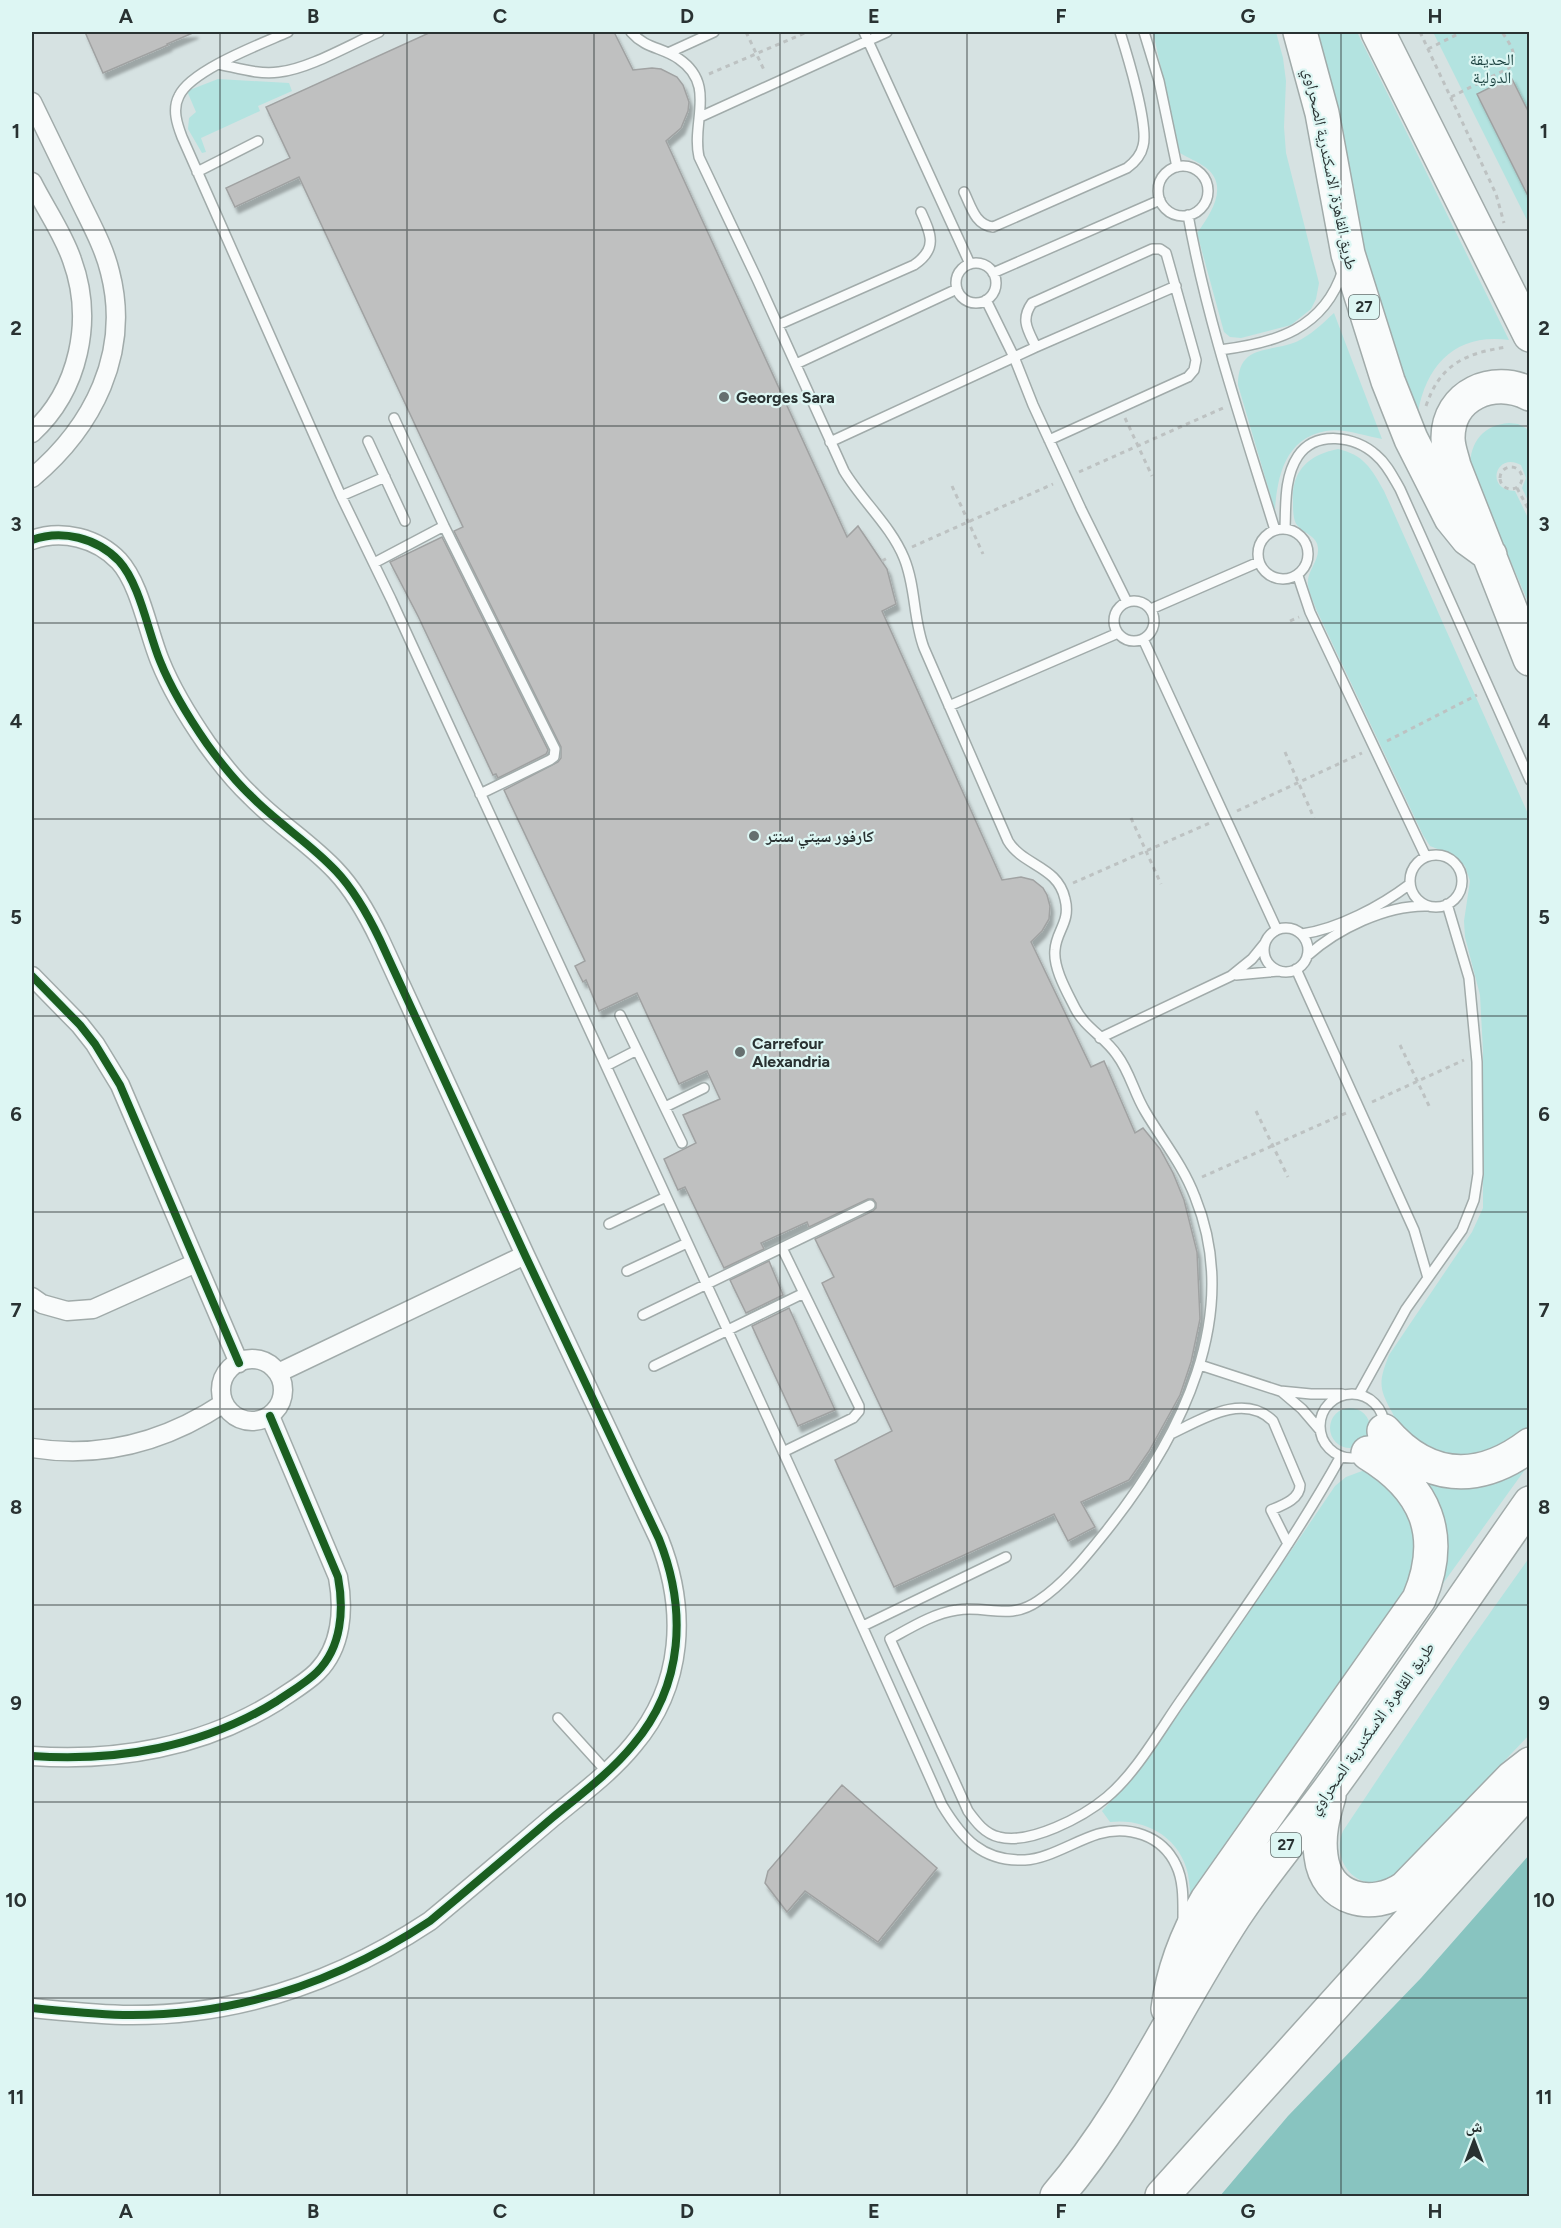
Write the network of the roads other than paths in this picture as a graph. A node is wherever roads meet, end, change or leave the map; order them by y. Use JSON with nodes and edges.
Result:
{"nodes":[{"id":1,"x":288,"y":32,"type":"edge"},
{"id":2,"x":379,"y":32,"type":"edge"},
{"id":3,"x":632,"y":32,"type":"edge"},
{"id":4,"x":714,"y":32,"type":"edge"},
{"id":5,"x":887,"y":32,"type":"edge"},
{"id":6,"x":1120,"y":32,"type":"edge"},
{"id":7,"x":1144,"y":32,"type":"edge"},
{"id":8,"x":1300,"y":32,"type":"edge"},
{"id":9,"x":1378,"y":32,"type":"edge"},
{"id":10,"x":866,"y":36,"type":"edge"},
{"id":11,"x":668,"y":53,"type":"junction"},
{"id":12,"x":218,"y":64,"type":"junction"},
{"id":13,"x":32,"y":102,"type":"edge"},
{"id":14,"x":700,"y":117,"type":"junction"},
{"id":15,"x":258,"y":141,"type":"dead end"},
{"id":16,"x":1177,"y":167,"type":"junction"},
{"id":17,"x":197,"y":172,"type":"junction"},
{"id":18,"x":32,"y":183,"type":"edge"},
{"id":19,"x":964,"y":192,"type":"dead end"},
{"id":20,"x":1160,"y":200,"type":"junction"},
{"id":21,"x":921,"y":212,"type":"dead end"},
{"id":22,"x":1188,"y":215,"type":"junction"},
{"id":23,"x":1348,"y":254,"type":"junction"},
{"id":24,"x":970,"y":264,"type":"junction"},
{"id":25,"x":993,"y":273,"type":"junction"},
{"id":26,"x":1176,"y":286,"type":"junction"},
{"id":27,"x":957,"y":289,"type":"junction"},
{"id":28,"x":986,"y":300,"type":"junction"},
{"id":29,"x":778,"y":325,"type":"junction"},
{"id":30,"x":1530,"y":335,"type":"edge"},
{"id":31,"x":1036,"y":347,"type":"junction"},
{"id":32,"x":1220,"y":350,"type":"junction"},
{"id":33,"x":1014,"y":357,"type":"junction"},
{"id":34,"x":796,"y":364,"type":"junction"},
{"id":35,"x":1530,"y":394,"type":"edge"},
{"id":36,"x":394,"y":418,"type":"dead end"},
{"id":37,"x":32,"y":433,"type":"edge"},
{"id":38,"x":1049,"y":440,"type":"junction"},
{"id":39,"x":368,"y":441,"type":"dead end"},
{"id":40,"x":830,"y":442,"type":"junction"},
{"id":41,"x":385,"y":477,"type":"junction"},
{"id":42,"x":32,"y":478,"type":"edge"},
{"id":43,"x":341,"y":496,"type":"junction"},
{"id":44,"x":405,"y":521,"type":"dead end"},
{"id":45,"x":444,"y":526,"type":"junction"},
{"id":46,"x":1280,"y":529,"type":"junction"},
{"id":47,"x":32,"y":540,"type":"edge"},
{"id":48,"x":1490,"y":555,"type":"junction"},
{"id":49,"x":374,"y":562,"type":"junction"},
{"id":50,"x":1258,"y":562,"type":"junction"},
{"id":51,"x":1298,"y":576,"type":"junction"},
{"id":52,"x":1127,"y":602,"type":"junction"},
{"id":53,"x":1151,"y":609,"type":"junction"},
{"id":54,"x":1118,"y":633,"type":"junction"},
{"id":55,"x":1143,"y":639,"type":"junction"},
{"id":56,"x":1530,"y":659,"type":"edge"},
{"id":57,"x":949,"y":706,"type":"junction"},
{"id":58,"x":1530,"y":780,"type":"edge"},
{"id":59,"x":480,"y":794,"type":"junction"},
{"id":60,"x":1426,"y":857,"type":"junction"},
{"id":61,"x":1410,"y":884,"type":"junction"},
{"id":62,"x":1447,"y":904,"type":"junction"},
{"id":63,"x":1428,"y":906,"type":"junction"},
{"id":64,"x":1276,"y":930,"type":"junction"},
{"id":65,"x":1302,"y":934,"type":"junction"},
{"id":66,"x":1265,"y":943,"type":"junction"},
{"id":67,"x":1307,"y":956,"type":"junction"},
{"id":68,"x":1296,"y":969,"type":"junction"},
{"id":69,"x":1280,"y":971,"type":"junction"},
{"id":70,"x":32,"y":976,"type":"edge"},
{"id":71,"x":1231,"y":976,"type":"junction"},
{"id":72,"x":620,"y":1015,"type":"dead end"},
{"id":73,"x":1100,"y":1038,"type":"junction"},
{"id":74,"x":637,"y":1050,"type":"junction"},
{"id":75,"x":606,"y":1066,"type":"junction"},
{"id":76,"x":704,"y":1088,"type":"dead end"},
{"id":77,"x":665,"y":1107,"type":"junction"},
{"id":78,"x":682,"y":1143,"type":"dead end"},
{"id":79,"x":666,"y":1197,"type":"junction"},
{"id":80,"x":870,"y":1205,"type":"dead end"},
{"id":81,"x":609,"y":1224,"type":"dead end"},
{"id":82,"x":687,"y":1243,"type":"junction"},
{"id":83,"x":782,"y":1248,"type":"junction"},
{"id":84,"x":525,"y":1255,"type":"junction"},
{"id":85,"x":196,"y":1263,"type":"junction"},
{"id":86,"x":627,"y":1271,"type":"dead end"},
{"id":87,"x":1428,"y":1278,"type":"junction"},
{"id":88,"x":706,"y":1285,"type":"junction"},
{"id":89,"x":804,"y":1293,"type":"junction"},
{"id":90,"x":32,"y":1297,"type":"edge"},
{"id":91,"x":643,"y":1315,"type":"dead end"},
{"id":92,"x":727,"y":1330,"type":"junction"},
{"id":93,"x":238,"y":1363,"type":"junction"},
{"id":94,"x":1200,"y":1365,"type":"junction"},
{"id":95,"x":654,"y":1366,"type":"dead end"},
{"id":96,"x":278,"y":1373,"type":"junction"},
{"id":97,"x":1280,"y":1391,"type":"junction"},
{"id":98,"x":1347,"y":1394,"type":"junction"},
{"id":99,"x":1359,"y":1394,"type":"junction"},
{"id":100,"x":224,"y":1403,"type":"junction"},
{"id":101,"x":270,"y":1416,"type":"junction"},
{"id":102,"x":1320,"y":1430,"type":"junction"},
{"id":103,"x":1172,"y":1434,"type":"junction"},
{"id":104,"x":1530,"y":1445,"type":"edge"},
{"id":105,"x":1364,"y":1447,"type":"junction"},
{"id":106,"x":32,"y":1448,"type":"edge"},
{"id":107,"x":783,"y":1452,"type":"junction"},
{"id":108,"x":1530,"y":1503,"type":"edge"},
{"id":109,"x":1288,"y":1544,"type":"junction"},
{"id":110,"x":1006,"y":1557,"type":"dead end"},
{"id":111,"x":863,"y":1626,"type":"junction"},
{"id":112,"x":890,"y":1639,"type":"junction"},
{"id":113,"x":873,"y":1650,"type":"junction"},
{"id":114,"x":558,"y":1718,"type":"dead end"},
{"id":115,"x":32,"y":1756,"type":"edge"},
{"id":116,"x":1530,"y":1764,"type":"edge"},
{"id":117,"x":607,"y":1772,"type":"junction"},
{"id":118,"x":1332,"y":1786,"type":"junction"},
{"id":119,"x":1530,"y":1788,"type":"edge"},
{"id":120,"x":1178,"y":1961,"type":"junction"},
{"id":121,"x":32,"y":2008,"type":"edge"},
{"id":122,"x":1166,"y":2033,"type":"junction"},
{"id":123,"x":1057,"y":2196,"type":"edge"},
{"id":124,"x":1162,"y":2196,"type":"edge"}],
"edges":[{"from":1,"to":12,"type":"lane"},
{"from":2,"to":12,"type":"lane"},
{"from":3,"to":11,"type":"lane"},
{"from":4,"to":11,"type":"lane"},
{"from":5,"to":10,"type":"lane"},
{"from":6,"to":19,"type":"lane"},
{"from":7,"to":16,"type":"lane"},
{"from":8,"to":23,"type":"highway","name":"طريق القاهرة, الاسكندرية الصحراوي","number":"27"},
{"from":9,"to":30,"type":"highway"},
{"from":10,"to":14,"type":"lane"},
{"from":10,"to":24,"type":"lane"},
{"from":11,"to":14,"type":"lane"},
{"from":12,"to":17,"type":"lane"},
{"from":13,"to":42,"type":"street"},
{"from":14,"to":29,"type":"lane"},
{"from":15,"to":17,"type":"lane"},
{"from":16,"to":20,"type":"lane"},
{"from":16,"to":22,"type":"lane"},
{"from":17,"to":43,"type":"lane"},
{"from":18,"to":37,"type":"street"},
{"from":20,"to":22,"type":"lane"},
{"from":20,"to":25,"type":"lane"},
{"from":21,"to":29,"type":"lane"},
{"from":22,"to":32,"type":"lane"},
{"from":23,"to":32,"type":"lane"},
{"from":23,"to":48,"type":"highway","name":"طريق القاهرة, الاسكندرية الصحراوي","number":"27"},
{"from":24,"to":25,"type":"lane"},
{"from":24,"to":27,"type":"lane"},
{"from":25,"to":28,"type":"lane"},
{"from":26,"to":31,"type":"lane"},
{"from":26,"to":31,"type":"lane"},
{"from":26,"to":38,"type":"lane"},
{"from":27,"to":28,"type":"lane"},
{"from":27,"to":34,"type":"lane"},
{"from":28,"to":33,"type":"lane"},
{"from":29,"to":34,"type":"lane"},
{"from":31,"to":33,"type":"lane"},
{"from":32,"to":46,"type":"lane"},
{"from":33,"to":38,"type":"lane"},
{"from":33,"to":40,"type":"lane"},
{"from":34,"to":40,"type":"lane"},
{"from":35,"to":48,"type":"highway"},
{"from":36,"to":45,"type":"lane"},
{"from":38,"to":52,"type":"lane"},
{"from":39,"to":41,"type":"lane"},
{"from":40,"to":57,"type":"lane"},
{"from":41,"to":43,"type":"lane"},
{"from":41,"to":44,"type":"lane"},
{"from":43,"to":49,"type":"lane"},
{"from":45,"to":49,"type":"lane"},
{"from":45,"to":59,"type":"lane"},
{"from":46,"to":50,"type":"lane"},
{"from":46,"to":51,"type":"lane"},
{"from":46,"to":58,"type":"lane"},
{"from":47,"to":84,"type":"street"},
{"from":48,"to":56,"type":"highway"},
{"from":49,"to":59,"type":"lane"},
{"from":50,"to":51,"type":"lane"},
{"from":50,"to":53,"type":"lane"},
{"from":51,"to":60,"type":"lane"},
{"from":52,"to":53,"type":"lane"},
{"from":52,"to":54,"type":"lane"},
{"from":53,"to":55,"type":"lane"},
{"from":54,"to":55,"type":"lane"},
{"from":54,"to":57,"type":"lane"},
{"from":55,"to":64,"type":"lane"},
{"from":57,"to":73,"type":"lane"},
{"from":59,"to":75,"type":"lane"},
{"from":60,"to":61,"type":"lane"},
{"from":60,"to":62,"type":"lane"},
{"from":61,"to":63,"type":"lane"},
{"from":61,"to":65,"type":"lane"},
{"from":62,"to":63,"type":"lane"},
{"from":62,"to":87,"type":"lane"},
{"from":63,"to":67,"type":"lane"},
{"from":64,"to":65,"type":"lane"},
{"from":64,"to":66,"type":"lane"},
{"from":65,"to":67,"type":"lane"},
{"from":66,"to":69,"type":"lane"},
{"from":66,"to":71,"type":"lane"},
{"from":67,"to":68,"type":"lane"},
{"from":68,"to":69,"type":"lane"},
{"from":68,"to":87,"type":"lane"},
{"from":69,"to":71,"type":"lane"},
{"from":70,"to":85,"type":"street"},
{"from":71,"to":73,"type":"lane"},
{"from":72,"to":74,"type":"lane"},
{"from":73,"to":94,"type":"lane"},
{"from":74,"to":75,"type":"lane"},
{"from":74,"to":77,"type":"lane"},
{"from":75,"to":79,"type":"lane"},
{"from":76,"to":77,"type":"lane"},
{"from":77,"to":78,"type":"lane"},
{"from":79,"to":81,"type":"lane"},
{"from":79,"to":82,"type":"lane"},
{"from":80,"to":83,"type":"lane"},
{"from":82,"to":86,"type":"lane"},
{"from":82,"to":88,"type":"lane"},
{"from":83,"to":88,"type":"lane"},
{"from":83,"to":89,"type":"lane"},
{"from":84,"to":96,"type":"street"},
{"from":84,"to":117,"type":"street"},
{"from":85,"to":90,"type":"street"},
{"from":85,"to":93,"type":"street"},
{"from":87,"to":99,"type":"lane"},
{"from":88,"to":91,"type":"lane"},
{"from":88,"to":92,"type":"lane"},
{"from":89,"to":92,"type":"lane"},
{"from":89,"to":107,"type":"lane"},
{"from":92,"to":95,"type":"lane"},
{"from":92,"to":107,"type":"lane"},
{"from":93,"to":96,"type":"street"},
{"from":93,"to":100,"type":"street"},
{"from":94,"to":97,"type":"lane"},
{"from":94,"to":103,"type":"lane"},
{"from":96,"to":101,"type":"street"},
{"from":97,"to":98,"type":"lane"},
{"from":97,"to":102,"type":"lane"},
{"from":98,"to":99,"type":"lane"},
{"from":98,"to":102,"type":"lane"},
{"from":99,"to":105,"type":"lane"},
{"from":100,"to":101,"type":"street"},
{"from":100,"to":106,"type":"street"},
{"from":101,"to":115,"type":"street"},
{"from":102,"to":105,"type":"lane"},
{"from":103,"to":109,"type":"lane"},
{"from":103,"to":112,"type":"lane"},
{"from":104,"to":105,"type":"highway"},
{"from":105,"to":109,"type":"lane"},
{"from":105,"to":120,"type":"highway"},
{"from":107,"to":111,"type":"lane"},
{"from":108,"to":118,"type":"highway","name":"طريق القاهرة, الاسكندرية الصحراوي","number":"27"},
{"from":109,"to":112,"type":"lane"},
{"from":110,"to":111,"type":"lane"},
{"from":111,"to":113,"type":"lane"},
{"from":112,"to":113,"type":"lane"},
{"from":113,"to":120,"type":"lane"},
{"from":114,"to":117,"type":"lane"},
{"from":116,"to":118,"type":"highway","number":"27"},
{"from":117,"to":121,"type":"street"},
{"from":118,"to":122,"type":"highway","name":"طريق القاهرة, الاسكندرية الصحراوي","number":"27"},
{"from":119,"to":124,"type":"highway"},
{"from":120,"to":122,"type":"highway"},
{"from":122,"to":123,"type":"highway","name":"طريق القاهرة, الاسكندرية الصحراوي","number":"27"}]}
